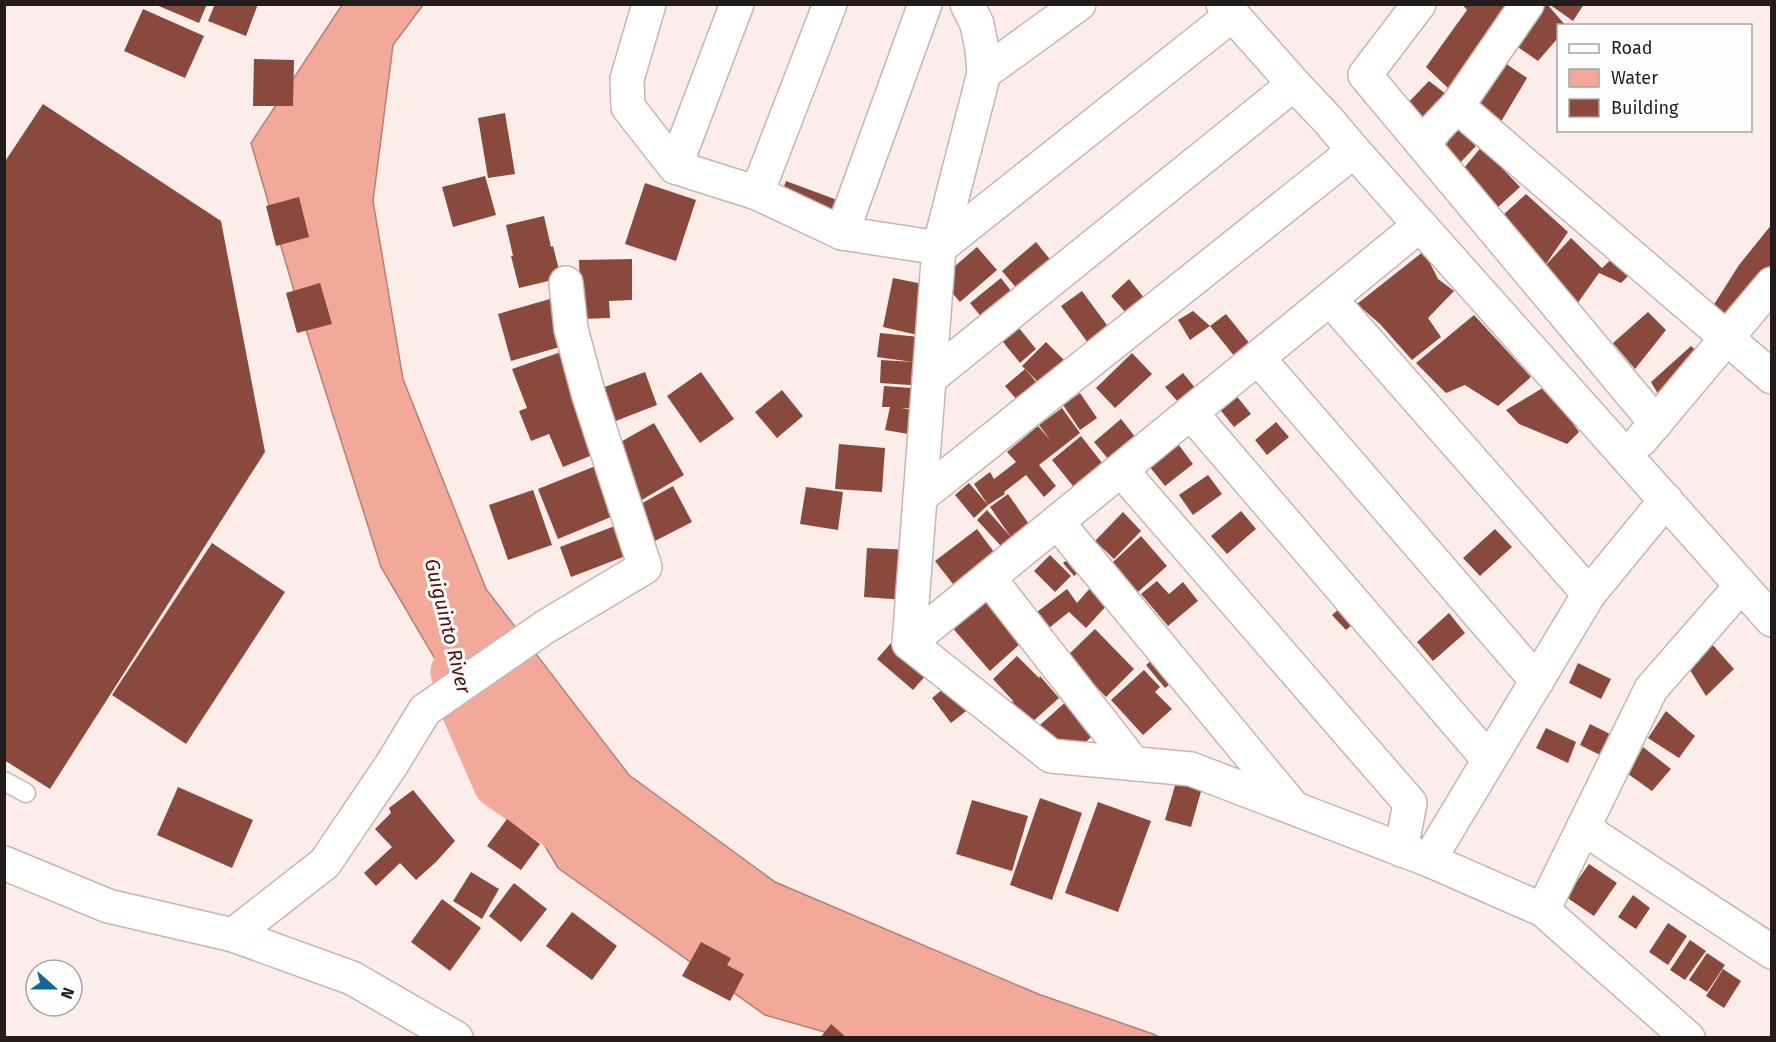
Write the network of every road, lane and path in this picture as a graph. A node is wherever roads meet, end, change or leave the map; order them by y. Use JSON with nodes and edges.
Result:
{"nodes":[{"id":1,"x":649,"y":4,"type":"edge"},
{"id":2,"x":737,"y":4,"type":"edge"},
{"id":3,"x":830,"y":4,"type":"edge"},
{"id":4,"x":925,"y":4,"type":"edge"},
{"id":5,"x":967,"y":4,"type":"edge"},
{"id":6,"x":1079,"y":4,"type":"edge"},
{"id":7,"x":1419,"y":4,"type":"edge"},
{"id":8,"x":1527,"y":4,"type":"edge"},
{"id":9,"x":1228,"y":10,"type":"edge"},
{"id":10,"x":984,"y":73,"type":"junction"},
{"id":11,"x":1294,"y":84,"type":"junction"},
{"id":12,"x":1457,"y":106,"type":"junction"},
{"id":13,"x":1424,"y":145,"type":"junction"},
{"id":14,"x":1354,"y":151,"type":"junction"},
{"id":15,"x":675,"y":167,"type":"junction"},
{"id":16,"x":757,"y":194,"type":"junction"},
{"id":17,"x":1420,"y":225,"type":"junction"},
{"id":18,"x":842,"y":233,"type":"junction"},
{"id":19,"x":939,"y":248,"type":"junction"},
{"id":20,"x":566,"y":283,"type":"dead end"},
{"id":21,"x":1772,"y":284,"type":"edge"},
{"id":22,"x":1330,"y":299,"type":"junction"},
{"id":23,"x":1728,"y":338,"type":"junction"},
{"id":24,"x":1258,"y":358,"type":"junction"},
{"id":25,"x":1772,"y":377,"type":"edge"},
{"id":26,"x":930,"y":378,"type":"junction"},
{"id":27,"x":1191,"y":413,"type":"junction"},
{"id":28,"x":1656,"y":423,"type":"junction"},
{"id":29,"x":1627,"y":457,"type":"junction"},
{"id":30,"x":1121,"y":470,"type":"junction"},
{"id":31,"x":920,"y":497,"type":"junction"},
{"id":32,"x":1666,"y":500,"type":"junction"},
{"id":33,"x":1057,"y":522,"type":"junction"},
{"id":34,"x":989,"y":578,"type":"junction"},
{"id":35,"x":1742,"y":586,"type":"junction"},
{"id":36,"x":1589,"y":594,"type":"junction"},
{"id":37,"x":1772,"y":620,"type":"edge"},
{"id":38,"x":909,"y":643,"type":"junction"},
{"id":39,"x":1537,"y":681,"type":"junction"},
{"id":40,"x":1489,"y":760,"type":"junction"},
{"id":41,"x":1134,"y":764,"type":"junction"},
{"id":42,"x":4,"y":781,"type":"edge"},
{"id":43,"x":26,"y":793,"type":"dead end"},
{"id":44,"x":1295,"y":809,"type":"junction"},
{"id":45,"x":1583,"y":828,"type":"junction"},
{"id":46,"x":1415,"y":855,"type":"junction"},
{"id":47,"x":4,"y":863,"type":"edge"},
{"id":48,"x":1543,"y":910,"type":"junction"},
{"id":49,"x":232,"y":935,"type":"junction"},
{"id":50,"x":1772,"y":952,"type":"edge"},
{"id":51,"x":456,"y":1038,"type":"edge"},
{"id":52,"x":1688,"y":1038,"type":"edge"}],
"edges":[{"from":1,"to":15,"type":"street"},
{"from":2,"to":15,"type":"street"},
{"from":3,"to":16,"type":"street"},
{"from":4,"to":18,"type":"street"},
{"from":5,"to":10,"type":"street"},
{"from":6,"to":10,"type":"street"},
{"from":7,"to":13,"type":"street"},
{"from":8,"to":12,"type":"street"},
{"from":9,"to":11,"type":"street"},
{"from":9,"to":19,"type":"street"},
{"from":10,"to":19,"type":"street"},
{"from":11,"to":14,"type":"street"},
{"from":11,"to":26,"type":"street"},
{"from":12,"to":13,"type":"street"},
{"from":12,"to":23,"type":"street"},
{"from":13,"to":28,"type":"street"},
{"from":14,"to":17,"type":"street"},
{"from":14,"to":31,"type":"street"},
{"from":15,"to":16,"type":"street"},
{"from":16,"to":18,"type":"street"},
{"from":17,"to":22,"type":"street"},
{"from":17,"to":29,"type":"street"},
{"from":18,"to":19,"type":"street"},
{"from":19,"to":26,"type":"street"},
{"from":20,"to":49,"type":"street"},
{"from":21,"to":23,"type":"street"},
{"from":22,"to":24,"type":"street"},
{"from":22,"to":36,"type":"street"},
{"from":23,"to":25,"type":"street"},
{"from":23,"to":28,"type":"street"},
{"from":24,"to":27,"type":"street"},
{"from":24,"to":39,"type":"street"},
{"from":26,"to":31,"type":"street"},
{"from":27,"to":30,"type":"street"},
{"from":27,"to":40,"type":"street"},
{"from":28,"to":29,"type":"street"},
{"from":29,"to":32,"type":"street"},
{"from":30,"to":33,"type":"street"},
{"from":30,"to":46,"type":"street"},
{"from":31,"to":38,"type":"street"},
{"from":32,"to":35,"type":"street"},
{"from":32,"to":36,"type":"street"},
{"from":33,"to":34,"type":"street"},
{"from":33,"to":44,"type":"street"},
{"from":34,"to":38,"type":"street"},
{"from":34,"to":41,"type":"street"},
{"from":35,"to":37,"type":"street"},
{"from":35,"to":45,"type":"street"},
{"from":36,"to":39,"type":"street"},
{"from":38,"to":41,"type":"street"},
{"from":39,"to":40,"type":"street"},
{"from":40,"to":46,"type":"street"},
{"from":41,"to":44,"type":"street"},
{"from":42,"to":43,"type":"lane"},
{"from":44,"to":46,"type":"street"},
{"from":45,"to":48,"type":"street"},
{"from":45,"to":50,"type":"street"},
{"from":46,"to":48,"type":"street"},
{"from":47,"to":49,"type":"street"},
{"from":48,"to":52,"type":"street"},
{"from":49,"to":51,"type":"street"}]}
